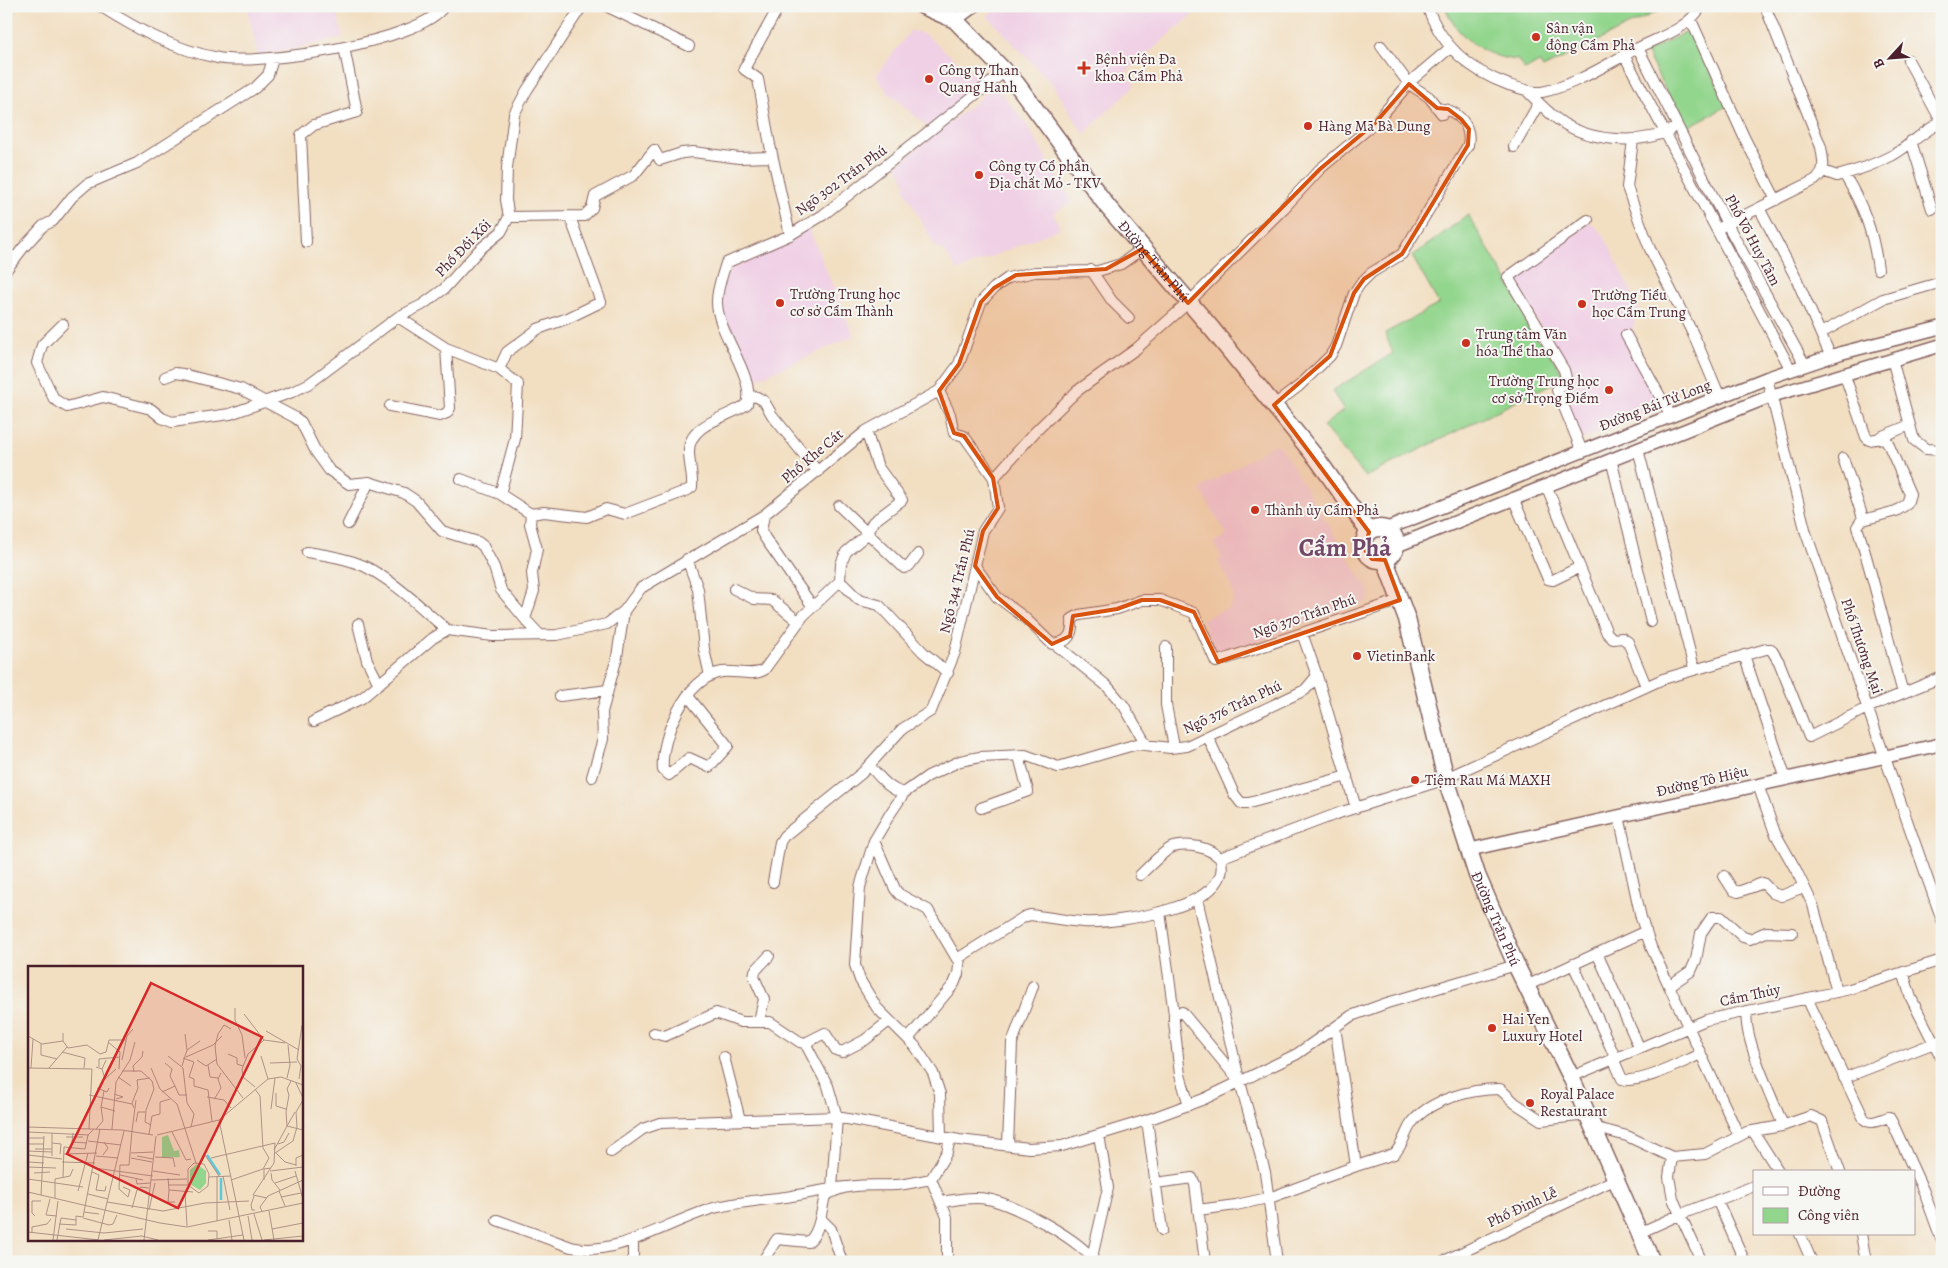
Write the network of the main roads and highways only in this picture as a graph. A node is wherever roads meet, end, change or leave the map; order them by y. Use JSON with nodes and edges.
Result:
{"nodes":[{"id":1,"x":924,"y":6,"type":"edge"},
{"id":2,"x":1369,"y":532,"type":"junction"},
{"id":3,"x":1385,"y":560,"type":"junction"},
{"id":4,"x":1652,"y":1262,"type":"edge"}],
"edges":[{"from":1,"to":2,"type":"main road","name":"Đường Trần Phú"},
{"from":2,"to":3,"type":"main road"},
{"from":2,"to":3,"type":"main road"},
{"from":3,"to":4,"type":"main road","name":"Đường Trần Phú"}]}
